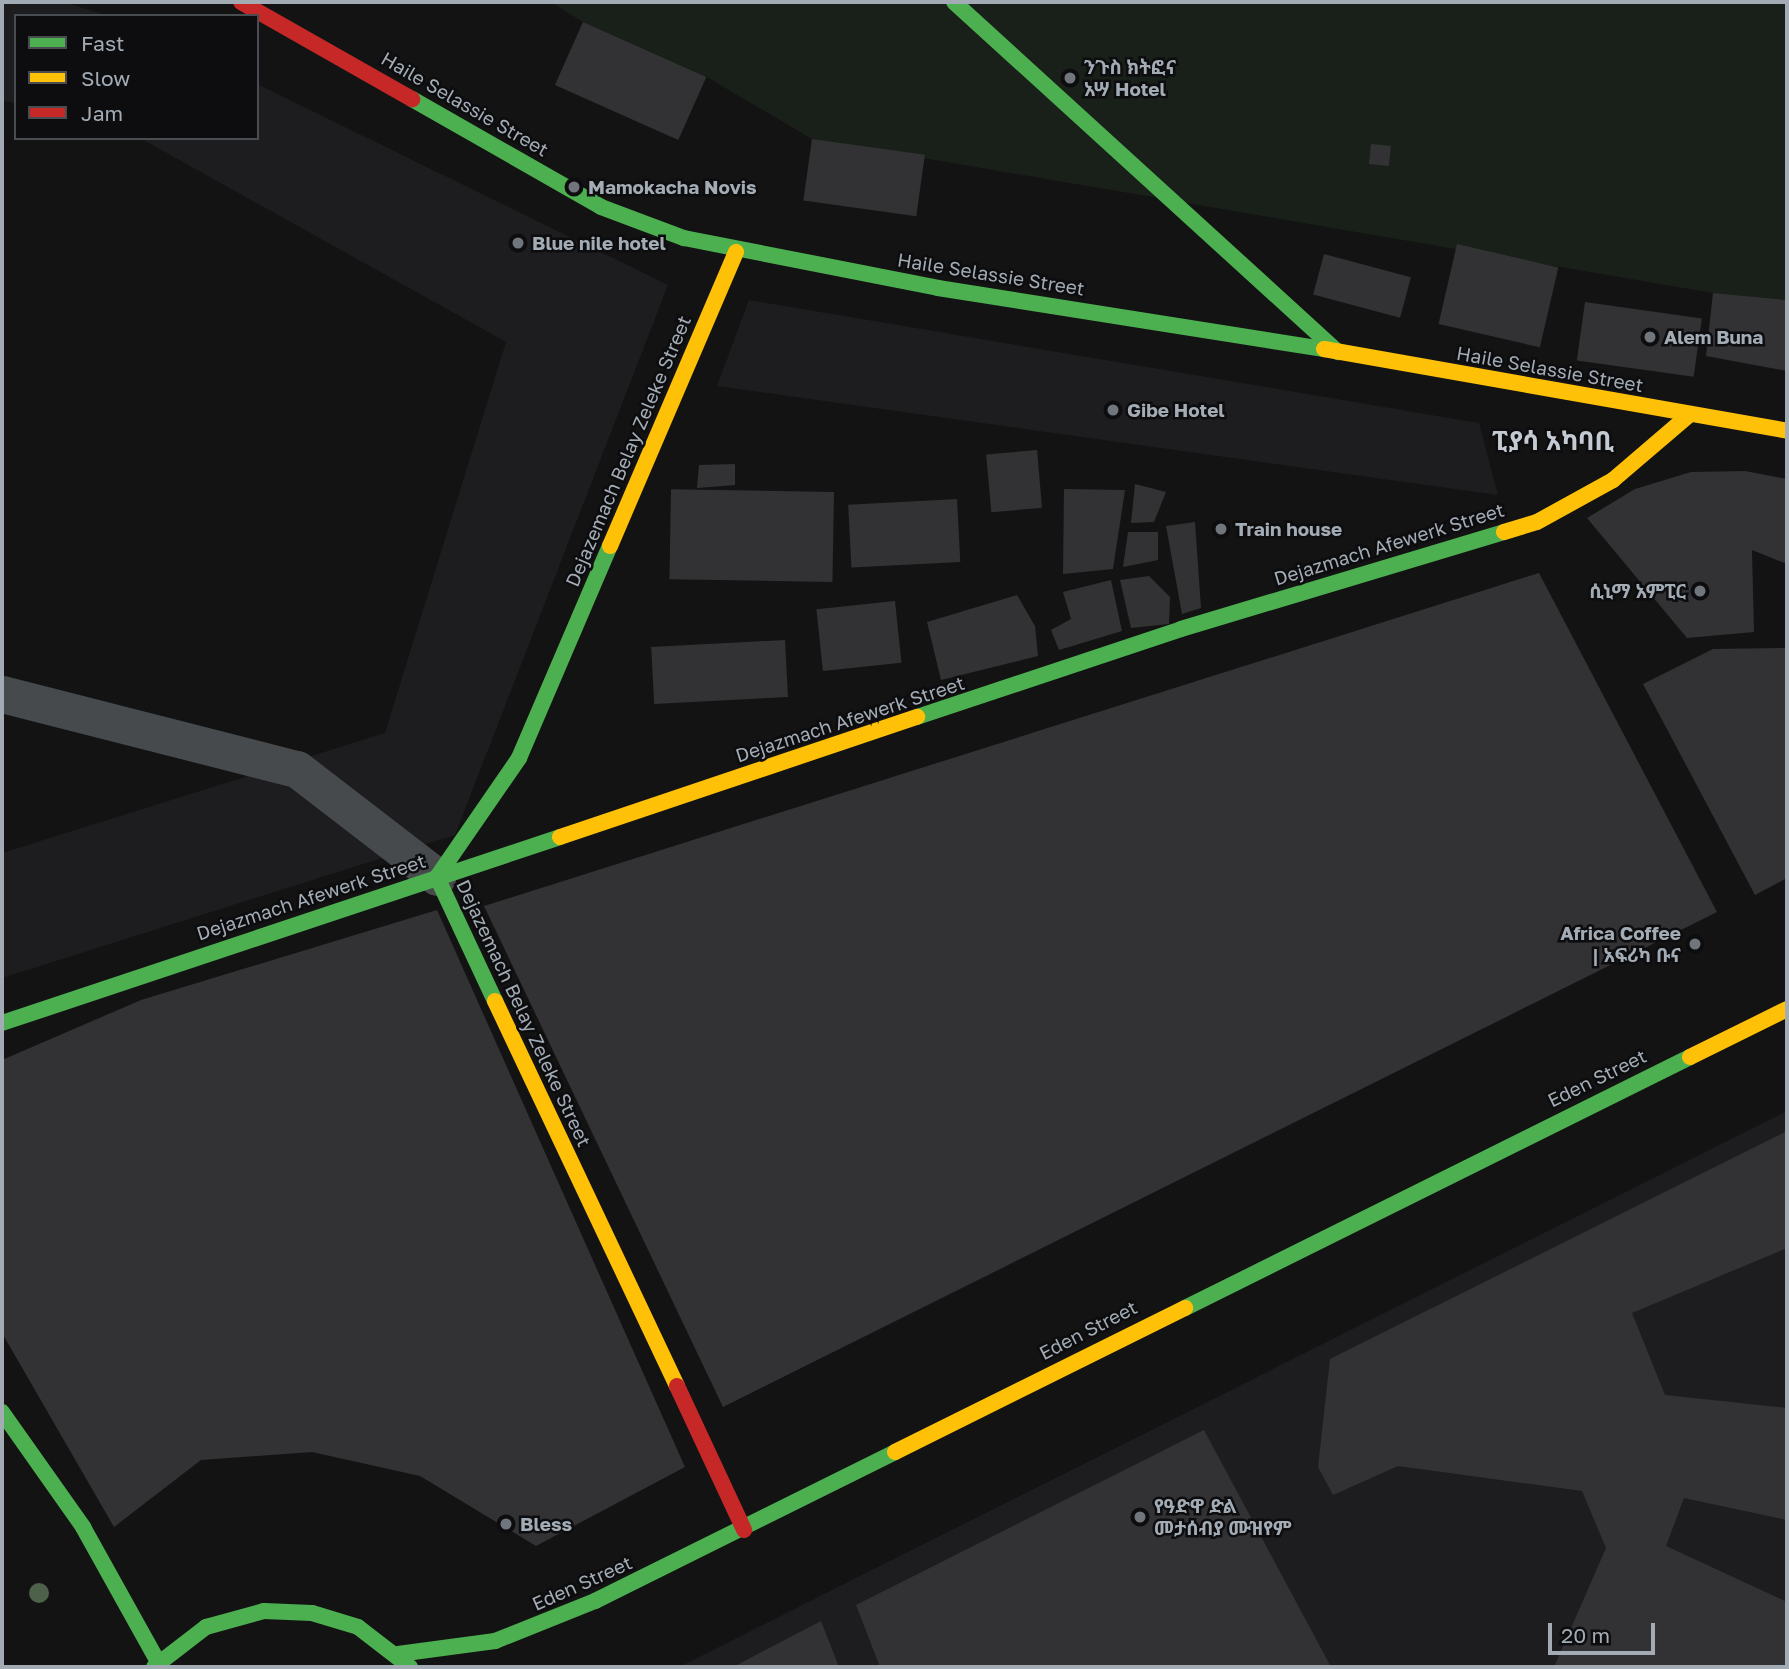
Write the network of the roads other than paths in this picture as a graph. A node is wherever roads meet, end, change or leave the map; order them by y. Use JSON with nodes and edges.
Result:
{"nodes":[{"id":1,"x":242,"y":2,"type":"edge"},
{"id":2,"x":954,"y":2,"type":"edge"},
{"id":3,"x":736,"y":252,"type":"junction"},
{"id":4,"x":1338,"y":352,"type":"junction"},
{"id":5,"x":1688,"y":416,"type":"junction"},
{"id":6,"x":1787,"y":431,"type":"edge"},
{"id":7,"x":2,"y":694,"type":"edge"},
{"id":8,"x":437,"y":877,"type":"junction"},
{"id":9,"x":1787,"y":1009,"type":"edge"},
{"id":10,"x":2,"y":1023,"type":"edge"},
{"id":11,"x":2,"y":1412,"type":"edge"},
{"id":12,"x":744,"y":1530,"type":"junction"},
{"id":13,"x":398,"y":1654,"type":"junction"},
{"id":14,"x":156,"y":1665,"type":"edge"},
{"id":15,"x":410,"y":1667,"type":"edge"}],
"edges":[{"from":1,"to":3,"type":"main road","name":"Haile Selassie Street"},
{"from":2,"to":4,"type":"main road"},
{"from":3,"to":4,"type":"main road","name":"Haile Selassie Street"},
{"from":3,"to":8,"type":"main road","name":"Dejazemach Belay Zeleke Street"},
{"from":4,"to":5,"type":"main road","name":"Haile Selassie Street"},
{"from":5,"to":6,"type":"main road","name":"Haile Selassie Street"},
{"from":5,"to":8,"type":"main road","name":"Dejazmach Afewerk Street"},
{"from":7,"to":8,"type":"street"},
{"from":8,"to":10,"type":"main road","name":"Dejazmach Afewerk Street"},
{"from":8,"to":12,"type":"main road","name":"Dejazemach Belay Zeleke Street"},
{"from":9,"to":12,"type":"main road","name":"Eden Street"},
{"from":11,"to":14,"type":"main road"},
{"from":12,"to":13,"type":"main road","name":"Eden Street"},
{"from":13,"to":14,"type":"main road"},
{"from":13,"to":15,"type":"main road"}]}
